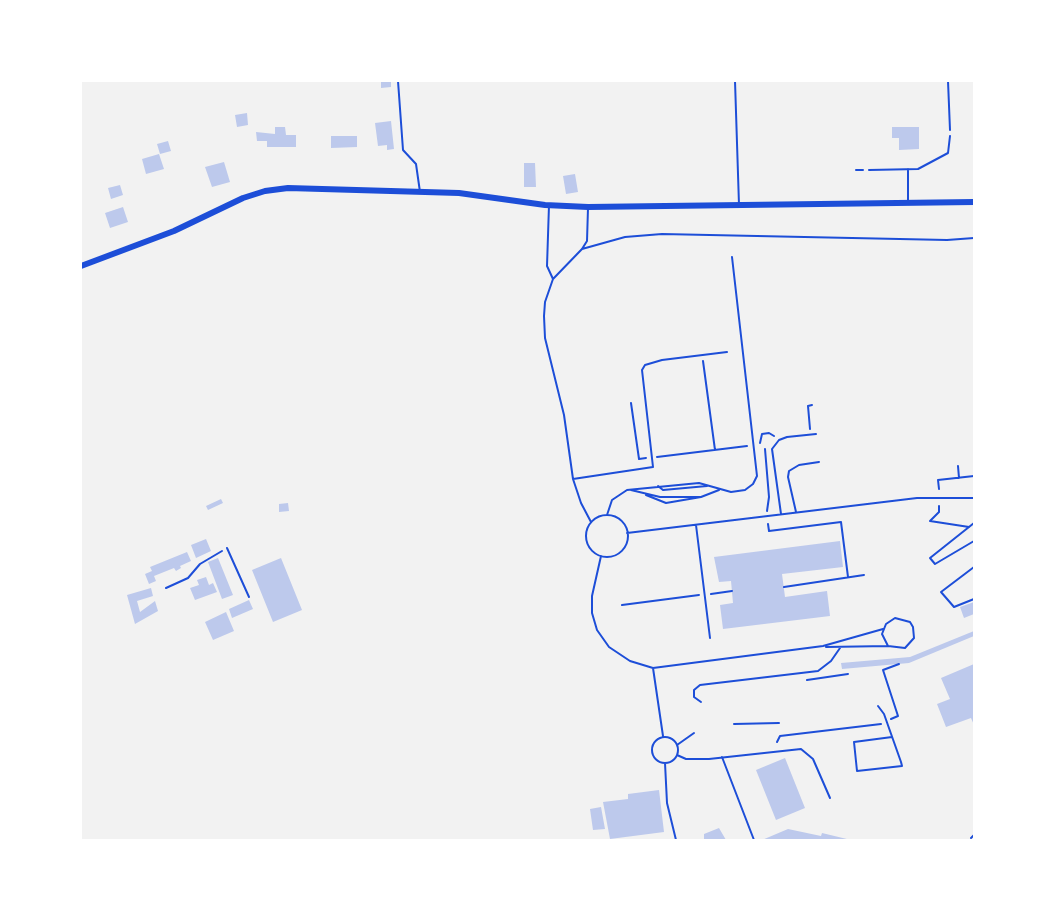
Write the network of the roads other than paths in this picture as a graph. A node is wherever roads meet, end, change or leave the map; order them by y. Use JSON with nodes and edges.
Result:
{"nodes":[{"id":1,"x":398,"y":81,"type":"edge"},
{"id":2,"x":735,"y":81,"type":"edge"},
{"id":3,"x":950,"y":136,"type":"road end"},
{"id":4,"x":908,"y":169,"type":"junction"},
{"id":5,"x":868,"y":170,"type":"dead end"},
{"id":6,"x":420,"y":192,"type":"junction"},
{"id":7,"x":908,"y":202,"type":"junction"},
{"id":8,"x":974,"y":202,"type":"edge"},
{"id":9,"x":549,"y":205,"type":"junction"},
{"id":10,"x":739,"y":205,"type":"junction"},
{"id":11,"x":588,"y":207,"type":"junction"},
{"id":12,"x":974,"y":238,"type":"edge"},
{"id":13,"x":582,"y":249,"type":"junction"},
{"id":14,"x":732,"y":257,"type":"dead end"},
{"id":15,"x":81,"y":266,"type":"edge"},
{"id":16,"x":553,"y":279,"type":"junction"},
{"id":17,"x":727,"y":352,"type":"dead end"},
{"id":18,"x":816,"y":434,"type":"dead end"},
{"id":19,"x":819,"y":462,"type":"dead end"},
{"id":20,"x":573,"y":479,"type":"junction"},
{"id":21,"x":657,"y":486,"type":"junction"},
{"id":22,"x":708,"y":486,"type":"junction"},
{"id":23,"x":627,"y":490,"type":"junction"},
{"id":24,"x":719,"y":490,"type":"junction"},
{"id":25,"x":642,"y":492,"type":"junction"},
{"id":26,"x":701,"y":496,"type":"junction"},
{"id":27,"x":974,"y":498,"type":"edge"},
{"id":28,"x":796,"y":512,"type":"junction"},
{"id":29,"x":780,"y":514,"type":"junction"},
{"id":30,"x":607,"y":515,"type":"junction"},
{"id":31,"x":591,"y":522,"type":"junction"},
{"id":32,"x":696,"y":525,"type":"junction"},
{"id":33,"x":627,"y":533,"type":"junction"},
{"id":34,"x":601,"y":556,"type":"junction"},
{"id":35,"x":883,"y":629,"type":"junction"},
{"id":36,"x":710,"y":638,"type":"dead end"},
{"id":37,"x":823,"y":646,"type":"junction"},
{"id":38,"x":888,"y":646,"type":"junction"},
{"id":39,"x":840,"y":648,"type":"junction"},
{"id":40,"x":652,"y":668,"type":"junction"},
{"id":41,"x":701,"y":702,"type":"dead end"},
{"id":42,"x":878,"y":706,"type":"dead end"},
{"id":43,"x":779,"y":723,"type":"dead end"},
{"id":44,"x":734,"y":724,"type":"dead end"},
{"id":45,"x":694,"y":733,"type":"dead end"},
{"id":46,"x":892,"y":736,"type":"junction"},
{"id":47,"x":663,"y":737,"type":"junction"},
{"id":48,"x":677,"y":745,"type":"junction"},
{"id":49,"x":677,"y":755,"type":"junction"},
{"id":50,"x":722,"y":757,"type":"junction"},
{"id":51,"x":664,"y":763,"type":"junction"},
{"id":52,"x":830,"y":798,"type":"dead end"},
{"id":53,"x":676,"y":840,"type":"edge"},
{"id":54,"x":754,"y":840,"type":"edge"}],
"edges":[{"from":1,"to":6,"type":"lane"},
{"from":2,"to":10,"type":"lane"},
{"from":3,"to":4,"type":"lane"},
{"from":4,"to":5,"type":"lane"},
{"from":4,"to":7,"type":"lane"},
{"from":6,"to":9,"type":"street"},
{"from":6,"to":15,"type":"street"},
{"from":7,"to":8,"type":"street"},
{"from":7,"to":10,"type":"street"},
{"from":9,"to":11,"type":"street"},
{"from":9,"to":16,"type":"lane"},
{"from":10,"to":11,"type":"street"},
{"from":11,"to":13,"type":"lane"},
{"from":12,"to":13,"type":"lane"},
{"from":13,"to":16,"type":"lane"},
{"from":14,"to":24,"type":"lane"},
{"from":16,"to":20,"type":"lane"},
{"from":17,"to":20,"type":"lane"},
{"from":18,"to":29,"type":"lane"},
{"from":19,"to":28,"type":"lane"},
{"from":20,"to":31,"type":"lane"},
{"from":21,"to":22,"type":"lane"},
{"from":21,"to":22,"type":"lane"},
{"from":21,"to":23,"type":"lane"},
{"from":22,"to":24,"type":"lane"},
{"from":23,"to":25,"type":"lane"},
{"from":23,"to":30,"type":"lane"},
{"from":24,"to":26,"type":"lane"},
{"from":25,"to":26,"type":"lane"},
{"from":25,"to":26,"type":"lane"},
{"from":27,"to":28,"type":"lane"},
{"from":28,"to":29,"type":"lane"},
{"from":29,"to":32,"type":"lane"},
{"from":30,"to":31,"type":"lane"},
{"from":30,"to":33,"type":"lane"},
{"from":31,"to":34,"type":"lane"},
{"from":32,"to":33,"type":"lane"},
{"from":32,"to":36,"type":"lane"},
{"from":33,"to":34,"type":"lane"},
{"from":34,"to":40,"type":"lane"},
{"from":35,"to":37,"type":"lane"},
{"from":35,"to":38,"type":"lane"},
{"from":35,"to":38,"type":"lane"},
{"from":37,"to":39,"type":"lane"},
{"from":37,"to":40,"type":"lane"},
{"from":38,"to":39,"type":"lane"},
{"from":39,"to":41,"type":"lane"},
{"from":40,"to":47,"type":"lane"},
{"from":42,"to":46,"type":"lane"},
{"from":43,"to":44,"type":"lane"},
{"from":45,"to":48,"type":"lane"},
{"from":46,"to":46,"type":"lane"},
{"from":47,"to":48,"type":"lane"},
{"from":47,"to":51,"type":"lane"},
{"from":48,"to":49,"type":"lane"},
{"from":49,"to":50,"type":"lane"},
{"from":49,"to":51,"type":"lane"},
{"from":50,"to":52,"type":"lane"},
{"from":50,"to":54,"type":"lane"},
{"from":51,"to":53,"type":"lane"}]}
